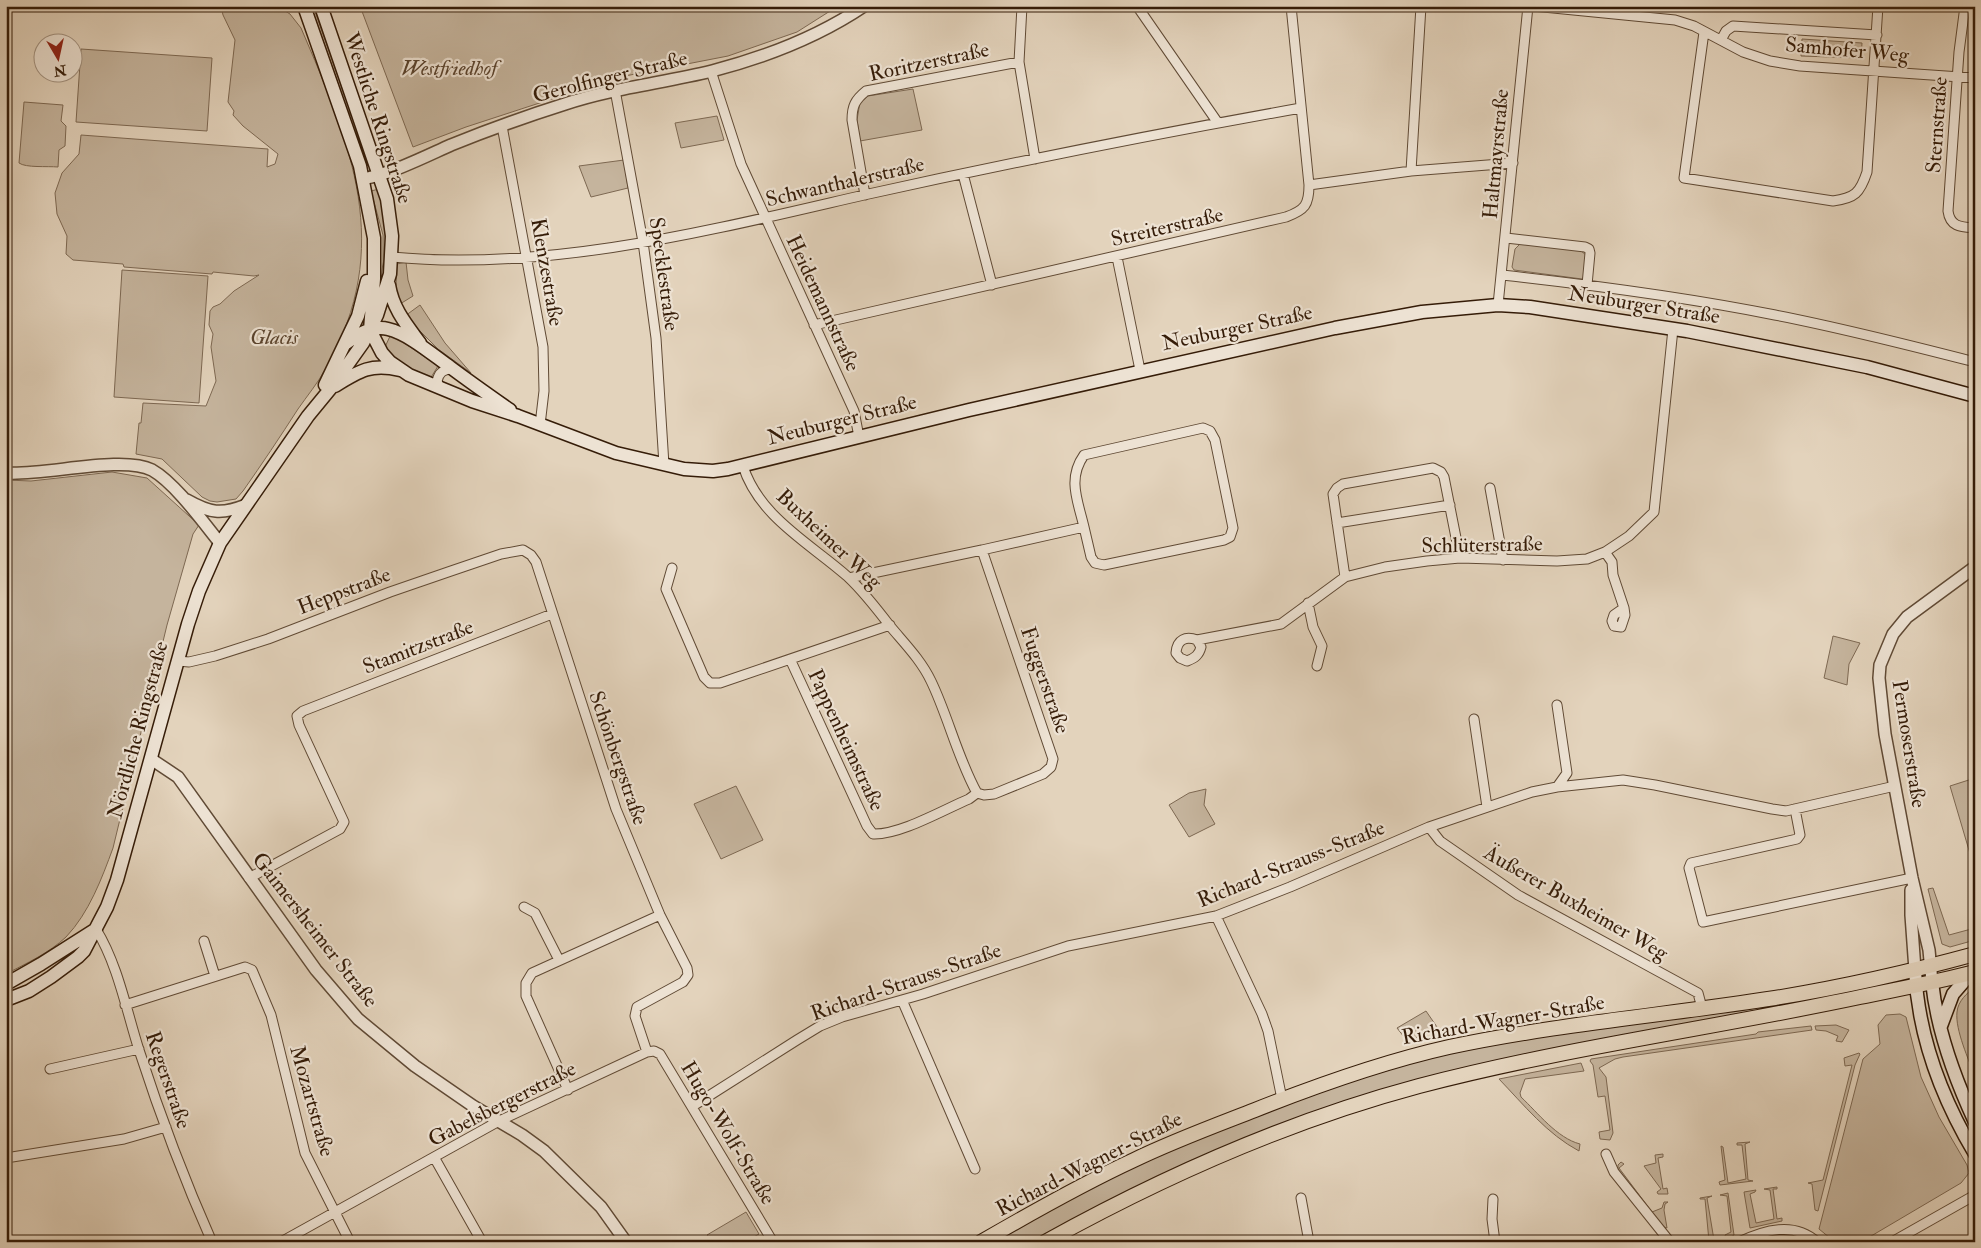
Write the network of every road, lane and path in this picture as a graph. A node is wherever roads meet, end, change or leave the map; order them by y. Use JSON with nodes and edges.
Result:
{"nodes":[{"id":1,"x":304,"y":6,"type":"edge"},
{"id":2,"x":321,"y":6,"type":"edge"},
{"id":3,"x":864,"y":6,"type":"edge"},
{"id":4,"x":1022,"y":6,"type":"edge"},
{"id":5,"x":1137,"y":6,"type":"edge"},
{"id":6,"x":1291,"y":6,"type":"edge"},
{"id":7,"x":1421,"y":6,"type":"edge"},
{"id":8,"x":1528,"y":6,"type":"edge"},
{"id":9,"x":1533,"y":6,"type":"edge"},
{"id":10,"x":1878,"y":6,"type":"edge"},
{"id":11,"x":1965,"y":6,"type":"edge"},
{"id":12,"x":1624,"y":11,"type":"edge"},
{"id":13,"x":1704,"y":32,"type":"junction"},
{"id":14,"x":1877,"y":35,"type":"junction"},
{"id":15,"x":1721,"y":40,"type":"junction"},
{"id":16,"x":1019,"y":62,"type":"junction"},
{"id":17,"x":711,"y":71,"type":"junction"},
{"id":18,"x":1875,"y":71,"type":"junction"},
{"id":19,"x":1958,"y":76,"type":"junction"},
{"id":20,"x":1975,"y":78,"type":"edge"},
{"id":21,"x":615,"y":90,"type":"junction"},
{"id":22,"x":1301,"y":108,"type":"junction"},
{"id":23,"x":1218,"y":123,"type":"junction"},
{"id":24,"x":502,"y":126,"type":"junction"},
{"id":25,"x":1035,"y":159,"type":"junction"},
{"id":26,"x":1512,"y":163,"type":"junction"},
{"id":27,"x":1411,"y":172,"type":"junction"},
{"id":28,"x":963,"y":174,"type":"junction"},
{"id":29,"x":380,"y":176,"type":"junction"},
{"id":30,"x":363,"y":179,"type":"junction"},
{"id":31,"x":1309,"y":185,"type":"junction"},
{"id":32,"x":865,"y":195,"type":"junction"},
{"id":33,"x":765,"y":218,"type":"junction"},
{"id":34,"x":1975,"y":228,"type":"edge"},
{"id":35,"x":1506,"y":238,"type":"junction"},
{"id":36,"x":643,"y":242,"type":"junction"},
{"id":37,"x":374,"y":250,"type":"junction"},
{"id":38,"x":392,"y":256,"type":"junction"},
{"id":39,"x":527,"y":256,"type":"junction"},
{"id":40,"x":1117,"y":256,"type":"junction"},
{"id":41,"x":1502,"y":275,"type":"junction"},
{"id":42,"x":388,"y":282,"type":"junction"},
{"id":43,"x":992,"y":285,"type":"junction"},
{"id":44,"x":1587,"y":285,"type":"junction"},
{"id":45,"x":1498,"y":305,"type":"junction"},
{"id":46,"x":814,"y":325,"type":"junction"},
{"id":47,"x":1673,"y":329,"type":"junction"},
{"id":48,"x":370,"y":330,"type":"junction"},
{"id":49,"x":345,"y":344,"type":"junction"},
{"id":50,"x":423,"y":347,"type":"junction"},
{"id":51,"x":1975,"y":362,"type":"edge"},
{"id":52,"x":452,"y":369,"type":"junction"},
{"id":53,"x":400,"y":370,"type":"junction"},
{"id":54,"x":1140,"y":370,"type":"junction"},
{"id":55,"x":440,"y":387,"type":"junction"},
{"id":56,"x":331,"y":388,"type":"junction"},
{"id":57,"x":1975,"y":396,"type":"edge"},
{"id":58,"x":313,"y":409,"type":"junction"},
{"id":59,"x":518,"y":416,"type":"junction"},
{"id":60,"x":540,"y":425,"type":"junction"},
{"id":61,"x":858,"y":437,"type":"junction"},
{"id":62,"x":664,"y":465,"type":"junction"},
{"id":63,"x":743,"y":466,"type":"junction"},
{"id":64,"x":6,"y":474,"type":"edge"},
{"id":65,"x":1490,"y":488,"type":"dead end"},
{"id":66,"x":184,"y":498,"type":"junction"},
{"id":67,"x":246,"y":505,"type":"junction"},
{"id":68,"x":1450,"y":505,"type":"junction"},
{"id":69,"x":1337,"y":523,"type":"junction"},
{"id":70,"x":1084,"y":527,"type":"junction"},
{"id":71,"x":220,"y":543,"type":"junction"},
{"id":72,"x":523,"y":550,"type":"joint"},
{"id":73,"x":982,"y":550,"type":"junction"},
{"id":74,"x":1605,"y":552,"type":"junction"},
{"id":75,"x":1460,"y":558,"type":"junction"},
{"id":76,"x":1503,"y":560,"type":"junction"},
{"id":77,"x":1975,"y":567,"type":"edge"},
{"id":78,"x":672,"y":568,"type":"dead end"},
{"id":79,"x":1345,"y":577,"type":"junction"},
{"id":80,"x":849,"y":578,"type":"junction"},
{"id":81,"x":1308,"y":603,"type":"junction"},
{"id":82,"x":1624,"y":608,"type":"dead end"},
{"id":83,"x":552,"y":614,"type":"junction"},
{"id":84,"x":890,"y":625,"type":"junction"},
{"id":85,"x":1197,"y":640,"type":"dead end"},
{"id":86,"x":790,"y":659,"type":"junction"},
{"id":87,"x":178,"y":660,"type":"junction"},
{"id":88,"x":1317,"y":666,"type":"dead end"},
{"id":89,"x":1557,"y":705,"type":"dead end"},
{"id":90,"x":1474,"y":719,"type":"dead end"},
{"id":91,"x":152,"y":759,"type":"junction"},
{"id":92,"x":1895,"y":786,"type":"junction"},
{"id":93,"x":1557,"y":787,"type":"junction"},
{"id":94,"x":977,"y":793,"type":"junction"},
{"id":95,"x":1487,"y":807,"type":"junction"},
{"id":96,"x":1795,"y":809,"type":"junction"},
{"id":97,"x":1429,"y":827,"type":"junction"},
{"id":98,"x":873,"y":834,"type":"joint"},
{"id":99,"x":249,"y":878,"type":"junction"},
{"id":100,"x":1912,"y":878,"type":"junction"},
{"id":101,"x":524,"y":907,"type":"dead end"},
{"id":102,"x":660,"y":915,"type":"junction"},
{"id":103,"x":1216,"y":916,"type":"junction"},
{"id":104,"x":96,"y":929,"type":"junction"},
{"id":105,"x":204,"y":941,"type":"dead end"},
{"id":106,"x":1975,"y":954,"type":"edge"},
{"id":107,"x":559,"y":960,"type":"junction"},
{"id":108,"x":1931,"y":966,"type":"junction"},
{"id":109,"x":1915,"y":970,"type":"junction"},
{"id":110,"x":1973,"y":972,"type":"edge"},
{"id":111,"x":216,"y":976,"type":"junction"},
{"id":112,"x":1932,"y":982,"type":"junction"},
{"id":113,"x":6,"y":984,"type":"edge"},
{"id":114,"x":1916,"y":986,"type":"junction"},
{"id":115,"x":6,"y":1000,"type":"edge"},
{"id":116,"x":902,"y":1000,"type":"junction"},
{"id":117,"x":125,"y":1005,"type":"junction"},
{"id":118,"x":1702,"y":1008,"type":"junction"},
{"id":119,"x":1941,"y":1026,"type":"junction"},
{"id":120,"x":139,"y":1049,"type":"junction"},
{"id":121,"x":647,"y":1052,"type":"junction"},
{"id":122,"x":50,"y":1070,"type":"dead end"},
{"id":123,"x":568,"y":1090,"type":"junction"},
{"id":124,"x":1282,"y":1099,"type":"junction"},
{"id":125,"x":693,"y":1106,"type":"junction"},
{"id":126,"x":499,"y":1121,"type":"junction"},
{"id":127,"x":1975,"y":1122,"type":"edge"},
{"id":128,"x":166,"y":1127,"type":"junction"},
{"id":129,"x":1606,"y":1154,"type":"dead end"},
{"id":130,"x":1975,"y":1154,"type":"edge"},
{"id":131,"x":434,"y":1157,"type":"junction"},
{"id":132,"x":6,"y":1158,"type":"edge"},
{"id":133,"x":975,"y":1169,"type":"dead end"},
{"id":134,"x":1975,"y":1195,"type":"edge"},
{"id":135,"x":1301,"y":1198,"type":"dead end"},
{"id":136,"x":1493,"y":1199,"type":"dead end"},
{"id":137,"x":334,"y":1212,"type":"junction"},
{"id":138,"x":1064,"y":1238,"type":"edge"},
{"id":139,"x":212,"y":1242,"type":"edge"},
{"id":140,"x":280,"y":1242,"type":"edge"},
{"id":141,"x":350,"y":1242,"type":"edge"},
{"id":142,"x":482,"y":1242,"type":"edge"},
{"id":143,"x":626,"y":1242,"type":"edge"},
{"id":144,"x":773,"y":1242,"type":"edge"},
{"id":145,"x":981,"y":1242,"type":"edge"},
{"id":146,"x":1045,"y":1242,"type":"edge"},
{"id":147,"x":1309,"y":1242,"type":"edge"},
{"id":148,"x":1495,"y":1242,"type":"edge"},
{"id":149,"x":1670,"y":1242,"type":"edge"},
{"id":150,"x":1738,"y":1242,"type":"edge"},
{"id":151,"x":1817,"y":1242,"type":"edge"},
{"id":152,"x":1892,"y":1242,"type":"edge"}],
"edges":[{"from":1,"to":30,"type":"main road","name":"Westliche Ringstraße"},
{"from":2,"to":29,"type":"main road","name":"Westliche Ringstraße"},
{"from":3,"to":17,"type":"street","name":"Gerolfinger Straße"},
{"from":4,"to":16,"type":"street"},
{"from":5,"to":23,"type":"street"},
{"from":6,"to":22,"type":"street"},
{"from":7,"to":27,"type":"street"},
{"from":8,"to":26,"type":"street","name":"Haltmayrstraße"},
{"from":9,"to":12,"type":"street","name":"Samhofer Weg"},
{"from":10,"to":14,"type":"street"},
{"from":11,"to":19,"type":"street","name":"Sternstraße"},
{"from":12,"to":13,"type":"street","name":"Samhofer Weg"},
{"from":13,"to":15,"type":"street","name":"Samhofer Weg"},
{"from":13,"to":18,"type":"street"},
{"from":14,"to":15,"type":"street","name":"Samhofer Weg"},
{"from":14,"to":18,"type":"street"},
{"from":15,"to":18,"type":"street","name":"Samhofer Weg"},
{"from":16,"to":25,"type":"street"},
{"from":16,"to":32,"type":"street","name":"Roritzerstraße"},
{"from":17,"to":21,"type":"street","name":"Gerolfinger Straße"},
{"from":17,"to":33,"type":"street","name":"Heidemannstraße"},
{"from":18,"to":19,"type":"street","name":"Samhofer Weg"},
{"from":19,"to":20,"type":"street","name":"Samhofer Weg"},
{"from":19,"to":34,"type":"street","name":"Sternstraße"},
{"from":21,"to":24,"type":"street","name":"Gerolfinger Straße"},
{"from":21,"to":36,"type":"street","name":"Specklestraße"},
{"from":22,"to":23,"type":"street","name":"Schwanthalerstraße"},
{"from":22,"to":31,"type":"street"},
{"from":23,"to":25,"type":"street","name":"Schwanthalerstraße"},
{"from":24,"to":29,"type":"street","name":"Gerolfinger Straße"},
{"from":24,"to":39,"type":"street","name":"Klenzestraße"},
{"from":25,"to":28,"type":"street","name":"Schwanthalerstraße"},
{"from":26,"to":27,"type":"street"},
{"from":26,"to":35,"type":"street","name":"Haltmayrstraße"},
{"from":27,"to":31,"type":"street"},
{"from":28,"to":32,"type":"street","name":"Schwanthalerstraße"},
{"from":28,"to":43,"type":"street"},
{"from":29,"to":30,"type":"street","name":"Gerolfinger Straße"},
{"from":29,"to":38,"type":"main road","name":"Westliche Ringstraße"},
{"from":30,"to":37,"type":"main road","name":"Westliche Ringstraße"},
{"from":31,"to":40,"type":"street","name":"Streiterstraße"},
{"from":32,"to":33,"type":"street","name":"Schwanthalerstraße"},
{"from":33,"to":36,"type":"street","name":"Schwanthalerstraße"},
{"from":33,"to":46,"type":"street","name":"Heidemannstraße"},
{"from":35,"to":41,"type":"street","name":"Haltmayrstraße"},
{"from":35,"to":44,"type":"street","name":"Neuburger Straße"},
{"from":36,"to":39,"type":"street","name":"Schwanthalerstraße"},
{"from":36,"to":62,"type":"street","name":"Specklestraße"},
{"from":37,"to":48,"type":"main road","name":"Westliche Ringstraße"},
{"from":37,"to":49,"type":"main road","name":"Westliche Ringstraße"},
{"from":38,"to":39,"type":"street","name":"Schwanthalerstraße"},
{"from":38,"to":42,"type":"main road","name":"Westliche Ringstraße"},
{"from":39,"to":60,"type":"street","name":"Klenzestraße"},
{"from":40,"to":43,"type":"street","name":"Streiterstraße"},
{"from":40,"to":54,"type":"street"},
{"from":41,"to":44,"type":"street","name":"Neuburger Straße"},
{"from":41,"to":45,"type":"street","name":"Haltmayrstraße"},
{"from":42,"to":48,"type":"main road","name":"Westliche Ringstraße"},
{"from":42,"to":50,"type":"main road","name":"Neuburger Straße"},
{"from":43,"to":46,"type":"street","name":"Streiterstraße"},
{"from":44,"to":51,"type":"street","name":"Neuburger Straße"},
{"from":45,"to":47,"type":"main road","name":"Neuburger Straße"},
{"from":45,"to":54,"type":"main road","name":"Neuburger Straße"},
{"from":46,"to":61,"type":"street","name":"Heidemannstraße"},
{"from":47,"to":57,"type":"main road","name":"Neuburger Straße"},
{"from":47,"to":74,"type":"street","name":"Schlüterstraße"},
{"from":48,"to":49,"type":"main road"},
{"from":48,"to":50,"type":"main road","name":"Neuburger Straße"},
{"from":48,"to":53,"type":"main road","name":"Neuburger Straße"},
{"from":48,"to":56,"type":"main road","name":"Westliche Ringstraße"},
{"from":49,"to":58,"type":"main road","name":"Westliche Ringstraße"},
{"from":50,"to":52,"type":"main road","name":"Neuburger Straße"},
{"from":52,"to":55,"type":"street"},
{"from":52,"to":59,"type":"main road","name":"Neuburger Straße"},
{"from":53,"to":55,"type":"main road","name":"Neuburger Straße"},
{"from":53,"to":56,"type":"main road","name":"Neuburger Straße"},
{"from":54,"to":61,"type":"main road","name":"Neuburger Straße"},
{"from":55,"to":59,"type":"main road","name":"Neuburger Straße"},
{"from":56,"to":58,"type":"main road","name":"Westliche Ringstraße"},
{"from":58,"to":67,"type":"main road","name":"Westliche Ringstraße"},
{"from":59,"to":60,"type":"main road","name":"Neuburger Straße"},
{"from":60,"to":62,"type":"main road","name":"Neuburger Straße"},
{"from":61,"to":63,"type":"main road","name":"Neuburger Straße"},
{"from":62,"to":63,"type":"main road","name":"Neuburger Straße"},
{"from":63,"to":80,"type":"street","name":"Buxheimer Weg"},
{"from":64,"to":66,"type":"street"},
{"from":65,"to":76,"type":"street"},
{"from":66,"to":67,"type":"street"},
{"from":66,"to":71,"type":"street"},
{"from":67,"to":71,"type":"main road","name":"Westliche Ringstraße"},
{"from":68,"to":69,"type":"street"},
{"from":68,"to":69,"type":"street"},
{"from":68,"to":75,"type":"street"},
{"from":69,"to":79,"type":"street"},
{"from":70,"to":70,"type":"street"},
{"from":70,"to":73,"type":"street"},
{"from":71,"to":87,"type":"main road","name":"Nördliche Ringstraße"},
{"from":72,"to":83,"type":"street","name":"Schönbergstraße"},
{"from":72,"to":87,"type":"street","name":"Heppstraße"},
{"from":73,"to":80,"type":"street"},
{"from":73,"to":94,"type":"street","name":"Fuggerstraße"},
{"from":74,"to":76,"type":"street","name":"Schlüterstraße"},
{"from":74,"to":82,"type":"street"},
{"from":75,"to":76,"type":"street","name":"Schlüterstraße"},
{"from":75,"to":79,"type":"street","name":"Schlüterstraße"},
{"from":77,"to":92,"type":"street","name":"Permoserstraße"},
{"from":78,"to":86,"type":"street"},
{"from":79,"to":81,"type":"street","name":"Schlüterstraße"},
{"from":80,"to":84,"type":"street","name":"Buxheimer Weg"},
{"from":81,"to":85,"type":"street","name":"Schlüterstraße"},
{"from":81,"to":88,"type":"street"},
{"from":83,"to":99,"type":"street","name":"Stamitzstraße"},
{"from":83,"to":102,"type":"street","name":"Schönbergstraße"},
{"from":84,"to":86,"type":"street"},
{"from":84,"to":94,"type":"street","name":"Buxheimer Weg"},
{"from":86,"to":98,"type":"street","name":"Pappenheimstraße"},
{"from":87,"to":91,"type":"main road","name":"Nördliche Ringstraße"},
{"from":89,"to":93,"type":"street"},
{"from":90,"to":95,"type":"street"},
{"from":91,"to":99,"type":"street","name":"Gaimersheimer Straße"},
{"from":91,"to":104,"type":"main road","name":"Nördliche Ringstraße"},
{"from":92,"to":96,"type":"street","name":"Richard-Strauss-Straße"},
{"from":92,"to":100,"type":"street","name":"Permoserstraße"},
{"from":93,"to":95,"type":"street","name":"Richard-Strauss-Straße"},
{"from":93,"to":96,"type":"street","name":"Richard-Strauss-Straße"},
{"from":94,"to":98,"type":"street","name":"Fuggerstraße"},
{"from":95,"to":97,"type":"street","name":"Richard-Strauss-Straße"},
{"from":96,"to":100,"type":"street"},
{"from":97,"to":103,"type":"street","name":"Richard-Strauss-Straße"},
{"from":97,"to":118,"type":"street","name":"Äußerer Buxheimer Weg"},
{"from":99,"to":126,"type":"street","name":"Gaimersheimer Straße"},
{"from":100,"to":108,"type":"street","name":"Permoserstraße"},
{"from":100,"to":109,"type":"street","name":"Permoserstraße"},
{"from":101,"to":107,"type":"street"},
{"from":102,"to":107,"type":"street"},
{"from":102,"to":121,"type":"street","name":"Schönbergstraße"},
{"from":103,"to":116,"type":"street","name":"Richard-Strauss-Straße"},
{"from":103,"to":124,"type":"street"},
{"from":104,"to":113,"type":"main road"},
{"from":104,"to":115,"type":"main road","name":"Nördliche Ringstraße"},
{"from":104,"to":117,"type":"street","name":"Regerstraße"},
{"from":105,"to":111,"type":"street"},
{"from":106,"to":108,"type":"main road","name":"Richard-Wagner-Straße"},
{"from":107,"to":123,"type":"street"},
{"from":108,"to":109,"type":"main road","name":"Richard-Wagner-Straße"},
{"from":108,"to":112,"type":"street","name":"Permoserstraße"},
{"from":109,"to":114,"type":"main road"},
{"from":109,"to":118,"type":"main road","name":"Richard-Wagner-Straße"},
{"from":110,"to":112,"type":"main road","name":"Richard-Wagner-Straße"},
{"from":110,"to":119,"type":"main road"},
{"from":111,"to":117,"type":"street"},
{"from":111,"to":137,"type":"street","name":"Mozartstraße"},
{"from":112,"to":114,"type":"main road","name":"Richard-Wagner-Straße"},
{"from":112,"to":119,"type":"main road"},
{"from":114,"to":130,"type":"main road"},
{"from":114,"to":138,"type":"main road","name":"Richard-Wagner-Straße"},
{"from":116,"to":125,"type":"street","name":"Richard-Strauss-Straße"},
{"from":116,"to":133,"type":"street"},
{"from":117,"to":120,"type":"street","name":"Regerstraße"},
{"from":118,"to":124,"type":"main road","name":"Richard-Wagner-Straße"},
{"from":119,"to":127,"type":"main road"},
{"from":120,"to":122,"type":"street"},
{"from":120,"to":128,"type":"street","name":"Regerstraße"},
{"from":121,"to":123,"type":"street","name":"Gabelsbergerstraße"},
{"from":121,"to":125,"type":"street","name":"Hugo-Wolf-Straße"},
{"from":123,"to":126,"type":"street","name":"Gabelsbergerstraße"},
{"from":124,"to":145,"type":"main road","name":"Richard-Wagner-Straße"},
{"from":125,"to":144,"type":"street","name":"Hugo-Wolf-Straße"},
{"from":126,"to":131,"type":"street","name":"Gabelsbergerstraße"},
{"from":126,"to":143,"type":"street","name":"Gaimersheimer Straße"},
{"from":128,"to":132,"type":"street"},
{"from":128,"to":139,"type":"street","name":"Regerstraße"},
{"from":129,"to":149,"type":"street"},
{"from":131,"to":137,"type":"street","name":"Gabelsbergerstraße"},
{"from":131,"to":142,"type":"street"},
{"from":134,"to":152,"type":"street"},
{"from":135,"to":147,"type":"street"},
{"from":136,"to":148,"type":"street"},
{"from":137,"to":140,"type":"street","name":"Gabelsbergerstraße"},
{"from":137,"to":141,"type":"street","name":"Mozartstraße"},
{"from":138,"to":146,"type":"main road","name":"Richard-Wagner-Straße"},
{"from":150,"to":151,"type":"street"}]}
